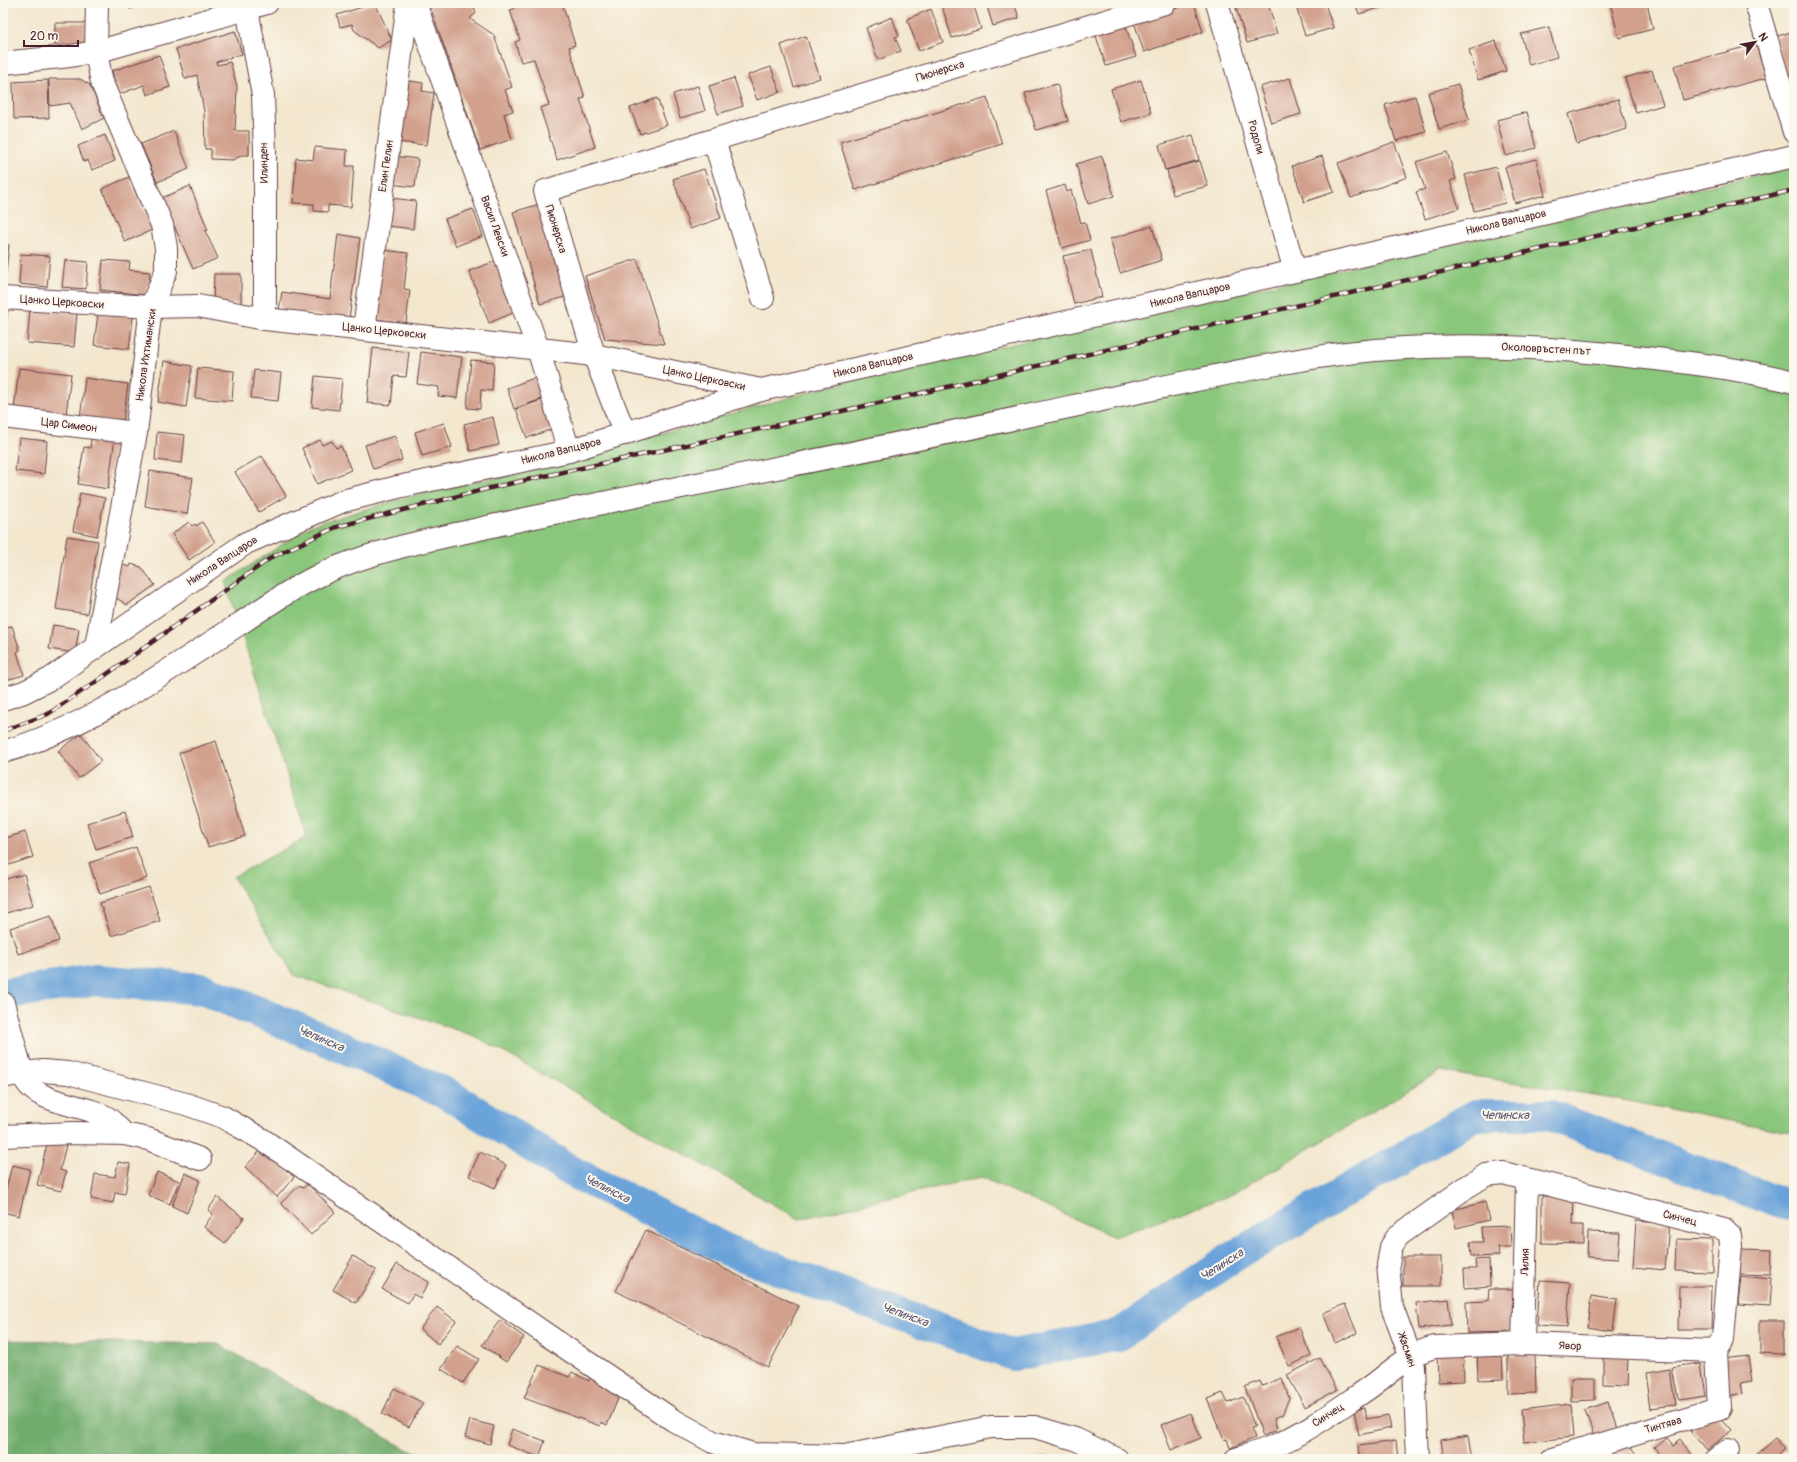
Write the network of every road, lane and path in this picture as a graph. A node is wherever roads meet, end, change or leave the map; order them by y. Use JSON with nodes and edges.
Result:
{"nodes":[{"id":1,"x":97,"y":3,"type":"edge"},
{"id":2,"x":267,"y":3,"type":"edge"},
{"id":3,"x":408,"y":3,"type":"edge"},
{"id":4,"x":415,"y":3,"type":"edge"},
{"id":5,"x":1165,"y":3,"type":"edge"},
{"id":6,"x":1217,"y":3,"type":"edge"},
{"id":7,"x":1756,"y":3,"type":"edge"},
{"id":8,"x":247,"y":10,"type":"junction"},
{"id":9,"x":96,"y":52,"type":"junction"},
{"id":10,"x":3,"y":63,"type":"edge"},
{"id":11,"x":1794,"y":132,"type":"edge"},
{"id":12,"x":714,"y":140,"type":"junction"},
{"id":13,"x":1794,"y":156,"type":"edge"},
{"id":14,"x":1295,"y":271,"type":"junction"},
{"id":15,"x":3,"y":298,"type":"edge"},
{"id":16,"x":763,"y":298,"type":"dead end"},
{"id":17,"x":151,"y":308,"type":"junction"},
{"id":18,"x":265,"y":319,"type":"junction"},
{"id":19,"x":364,"y":329,"type":"junction"},
{"id":20,"x":538,"y":348,"type":"junction"},
{"id":21,"x":594,"y":355,"type":"junction"},
{"id":22,"x":1794,"y":382,"type":"edge"},
{"id":23,"x":761,"y":390,"type":"junction"},
{"id":24,"x":3,"y":417,"type":"edge"},
{"id":25,"x":136,"y":433,"type":"junction"},
{"id":26,"x":625,"y":434,"type":"junction"},
{"id":27,"x":569,"y":450,"type":"junction"},
{"id":28,"x":96,"y":646,"type":"junction"},
{"id":29,"x":3,"y":699,"type":"edge"},
{"id":30,"x":3,"y":752,"type":"edge"},
{"id":31,"x":3,"y":1003,"type":"edge"},
{"id":32,"x":13,"y":1075,"type":"edge"},
{"id":33,"x":124,"y":1134,"type":"junction"},
{"id":34,"x":3,"y":1136,"type":"edge"},
{"id":35,"x":200,"y":1158,"type":"dead end"},
{"id":36,"x":1527,"y":1180,"type":"junction"},
{"id":37,"x":1388,"y":1265,"type":"joint"},
{"id":38,"x":1523,"y":1344,"type":"junction"},
{"id":39,"x":1720,"y":1345,"type":"junction"},
{"id":40,"x":1411,"y":1356,"type":"junction"},
{"id":41,"x":1117,"y":1459,"type":"edge"},
{"id":42,"x":1236,"y":1459,"type":"edge"},
{"id":43,"x":1418,"y":1459,"type":"edge"},
{"id":44,"x":1552,"y":1459,"type":"edge"}],
"edges":[{"from":1,"to":9,"type":"street","name":"Никола Ихтимански"},
{"from":2,"to":8,"type":"street"},
{"from":3,"to":19,"type":"street","name":"Елин Пелин"},
{"from":4,"to":20,"type":"street","name":"Васил Левски"},
{"from":5,"to":12,"type":"street","name":"Пионерска"},
{"from":6,"to":14,"type":"street","name":"Родопи"},
{"from":7,"to":11,"type":"street"},
{"from":8,"to":9,"type":"street"},
{"from":8,"to":18,"type":"street","name":"Илинден"},
{"from":9,"to":10,"type":"street"},
{"from":9,"to":17,"type":"street","name":"Никола Ихтимански"},
{"from":12,"to":16,"type":"street"},
{"from":12,"to":21,"type":"street","name":"Пионерска"},
{"from":13,"to":14,"type":"street","name":"Никола Вапцаров"},
{"from":14,"to":23,"type":"street","name":"Никола Вапцаров"},
{"from":15,"to":17,"type":"street","name":"Цанко Церковски"},
{"from":17,"to":18,"type":"street","name":"Цанко Церковски"},
{"from":17,"to":25,"type":"street","name":"Никола Ихтимански"},
{"from":18,"to":19,"type":"street","name":"Цанко Церковски"},
{"from":19,"to":20,"type":"street","name":"Цанко Церковски"},
{"from":20,"to":21,"type":"street","name":"Цанко Церковски"},
{"from":20,"to":27,"type":"street","name":"Васил Левски"},
{"from":21,"to":23,"type":"street","name":"Цанко Церковски"},
{"from":21,"to":26,"type":"street","name":"Пионерска"},
{"from":22,"to":30,"type":"street","name":"Околовръстен път"},
{"from":23,"to":26,"type":"street","name":"Никола Вапцаров"},
{"from":24,"to":25,"type":"street","name":"Цар Симеон"},
{"from":25,"to":28,"type":"street","name":"Никола Ихтимански"},
{"from":26,"to":27,"type":"street","name":"Никола Вапцаров"},
{"from":27,"to":28,"type":"street","name":"Никола Вапцаров"},
{"from":28,"to":29,"type":"street","name":"Никола Вапцаров"},
{"from":31,"to":32,"type":"street"},
{"from":32,"to":33,"type":"street"},
{"from":32,"to":41,"type":"street"},
{"from":33,"to":34,"type":"street"},
{"from":33,"to":35,"type":"street"},
{"from":36,"to":37,"type":"street","name":"Синчец"},
{"from":36,"to":38,"type":"street","name":"Лилия"},
{"from":36,"to":39,"type":"street","name":"Синчец"},
{"from":37,"to":40,"type":"street","name":"Жасмин"},
{"from":38,"to":39,"type":"street","name":"Явор"},
{"from":38,"to":40,"type":"street","name":"Явор"},
{"from":39,"to":44,"type":"street","name":"Тинтява"},
{"from":40,"to":42,"type":"street","name":"Синчец"},
{"from":40,"to":43,"type":"street","name":"Жасмин"}]}
